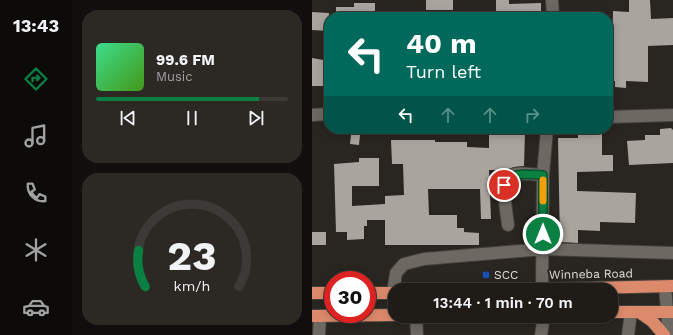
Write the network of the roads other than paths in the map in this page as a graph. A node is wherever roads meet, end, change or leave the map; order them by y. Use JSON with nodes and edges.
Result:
{"nodes":[{"id":1,"x":552,"y":0,"type":"edge"},
{"id":2,"x":553,"y":12,"type":"edge"},
{"id":3,"x":324,"y":114,"type":"edge"},
{"id":4,"x":312,"y":115,"type":"edge"},
{"id":5,"x":673,"y":115,"type":"edge"},
{"id":6,"x":613,"y":117,"type":"edge"},
{"id":7,"x":547,"y":134,"type":"edge"},
{"id":8,"x":543,"y":175,"type":"junction"},
{"id":9,"x":508,"y":225,"type":"dead end"},
{"id":10,"x":543,"y":249,"type":"junction"},
{"id":11,"x":673,"y":254,"type":"edge"},
{"id":12,"x":395,"y":283,"type":"edge"},
{"id":13,"x":542,"y":283,"type":"edge"},
{"id":14,"x":669,"y":287,"type":"edge"},
{"id":15,"x":618,"y":288,"type":"edge"},
{"id":16,"x":312,"y":293,"type":"edge"},
{"id":17,"x":324,"y":293,"type":"edge"},
{"id":18,"x":376,"y":293,"type":"edge"},
{"id":19,"x":388,"y":293,"type":"edge"},
{"id":20,"x":618,"y":312,"type":"edge"},
{"id":21,"x":635,"y":312,"type":"junction"},
{"id":22,"x":670,"y":312,"type":"edge"},
{"id":23,"x":388,"y":315,"type":"edge"},
{"id":24,"x":316,"y":316,"type":"edge"},
{"id":25,"x":416,"y":323,"type":"edge"},
{"id":26,"x":543,"y":323,"type":"edge"},
{"id":27,"x":319,"y":335,"type":"edge"},
{"id":28,"x":417,"y":335,"type":"edge"},
{"id":29,"x":542,"y":335,"type":"edge"},
{"id":30,"x":628,"y":335,"type":"edge"},
{"id":31,"x":664,"y":335,"type":"edge"},
{"id":32,"x":669,"y":335,"type":"edge"}],
"edges":[{"from":1,"to":2,"type":"street"},
{"from":3,"to":4,"type":"street"},
{"from":5,"to":6,"type":"street"},
{"from":7,"to":8,"type":"street"},
{"from":8,"to":9,"type":"street"},
{"from":8,"to":10,"type":"street"},
{"from":10,"to":11,"type":"street"},
{"from":10,"to":12,"type":"street"},
{"from":10,"to":13,"type":"street"},
{"from":14,"to":15,"type":"highway","name":"Winneba Road"},
{"from":14,"to":22,"type":"street"},
{"from":16,"to":17,"type":"highway"},
{"from":18,"to":19,"type":"highway"},
{"from":20,"to":21,"type":"highway"},
{"from":21,"to":22,"type":"highway"},
{"from":21,"to":30,"type":"street"},
{"from":21,"to":31,"type":"highway"},
{"from":22,"to":32,"type":"street"},
{"from":23,"to":24,"type":"highway"},
{"from":24,"to":27,"type":"street"},
{"from":25,"to":28,"type":"street"},
{"from":26,"to":29,"type":"street"}]}
